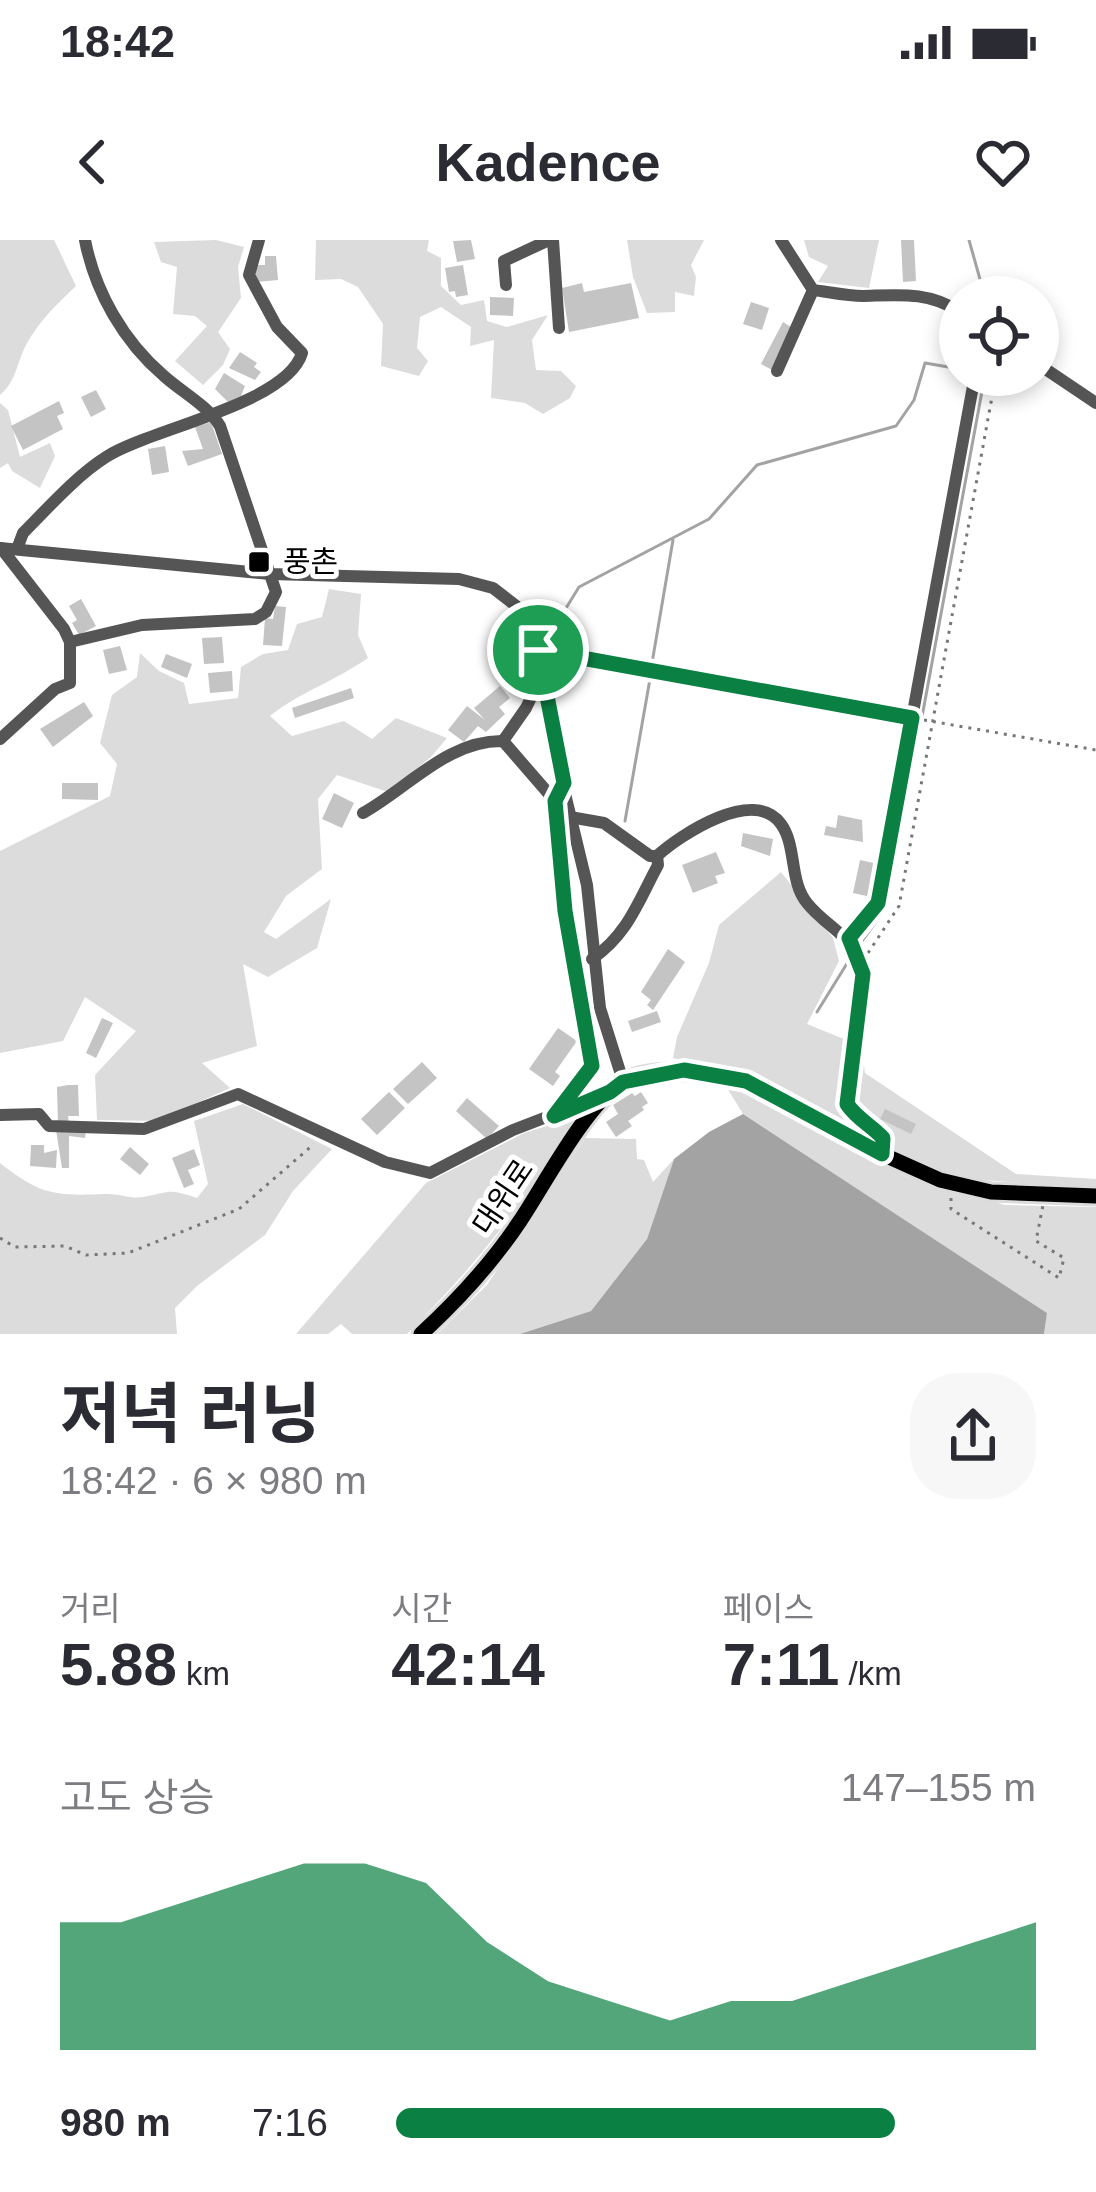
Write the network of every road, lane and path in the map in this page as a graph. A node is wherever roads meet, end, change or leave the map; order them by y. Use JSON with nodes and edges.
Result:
{"nodes":[{"id":1,"x":85,"y":240,"type":"edge"},
{"id":2,"x":259,"y":240,"type":"edge"},
{"id":3,"x":551,"y":240,"type":"edge"},
{"id":4,"x":781,"y":240,"type":"edge"},
{"id":5,"x":506,"y":285,"type":"dead end"},
{"id":6,"x":813,"y":290,"type":"junction"},
{"id":7,"x":939,"y":302,"type":"edge"},
{"id":8,"x":559,"y":328,"type":"dead end"},
{"id":9,"x":777,"y":371,"type":"dead end"},
{"id":10,"x":1059,"y":378,"type":"edge"},
{"id":11,"x":972,"y":396,"type":"edge"},
{"id":12,"x":992,"y":396,"type":"edge"},
{"id":13,"x":1096,"y":403,"type":"edge"},
{"id":14,"x":214,"y":415,"type":"junction"},
{"id":15,"x":0,"y":548,"type":"edge"},
{"id":16,"x":17,"y":549,"type":"junction"},
{"id":17,"x":270,"y":574,"type":"junction"},
{"id":18,"x":70,"y":642,"type":"junction"},
{"id":19,"x":538,"y":650,"type":"junction"},
{"id":20,"x":542,"y":674,"type":"junction"},
{"id":21,"x":923,"y":720,"type":"junction"},
{"id":22,"x":0,"y":739,"type":"edge"},
{"id":23,"x":503,"y":741,"type":"junction"},
{"id":24,"x":1096,"y":750,"type":"edge"},
{"id":25,"x":564,"y":783,"type":"junction"},
{"id":26,"x":555,"y":801,"type":"junction"},
{"id":27,"x":363,"y":813,"type":"dead end"},
{"id":28,"x":571,"y":817,"type":"junction"},
{"id":29,"x":657,"y":856,"type":"junction"},
{"id":30,"x":854,"y":952,"type":"junction"},
{"id":31,"x":592,"y":959,"type":"junction"},
{"id":32,"x":616,"y":1087,"type":"junction"},
{"id":33,"x":0,"y":1114,"type":"edge"},
{"id":34,"x":554,"y":1116,"type":"junction"},
{"id":35,"x":321,"y":1137,"type":"dead end"},
{"id":36,"x":882,"y":1154,"type":"junction"},
{"id":37,"x":951,"y":1184,"type":"junction"},
{"id":38,"x":1046,"y":1194,"type":"junction"},
{"id":39,"x":1096,"y":1196,"type":"edge"},
{"id":40,"x":0,"y":1238,"type":"edge"},
{"id":41,"x":422,"y":1334,"type":"edge"}],
"edges":[{"from":1,"to":14,"type":"street"},
{"from":2,"to":14,"type":"street"},
{"from":3,"to":5,"type":"street"},
{"from":3,"to":8,"type":"street"},
{"from":4,"to":6,"type":"street"},
{"from":6,"to":7,"type":"street"},
{"from":6,"to":9,"type":"street"},
{"from":10,"to":13,"type":"street"},
{"from":11,"to":21,"type":"street"},
{"from":12,"to":21,"type":"path"},
{"from":14,"to":16,"type":"street"},
{"from":14,"to":17,"type":"street"},
{"from":15,"to":16,"type":"street"},
{"from":15,"to":18,"type":"street"},
{"from":16,"to":17,"type":"street"},
{"from":17,"to":18,"type":"street"},
{"from":17,"to":19,"type":"street"},
{"from":18,"to":22,"type":"street"},
{"from":19,"to":20,"type":"street"},
{"from":19,"to":21,"type":"path"},
{"from":20,"to":23,"type":"street"},
{"from":20,"to":25,"type":"street"},
{"from":21,"to":24,"type":"path"},
{"from":21,"to":30,"type":"street"},
{"from":21,"to":30,"type":"path"},
{"from":23,"to":26,"type":"street"},
{"from":23,"to":27,"type":"street"},
{"from":25,"to":26,"type":"street"},
{"from":25,"to":28,"type":"street"},
{"from":26,"to":34,"type":"street"},
{"from":28,"to":29,"type":"street"},
{"from":28,"to":31,"type":"street"},
{"from":29,"to":30,"type":"street"},
{"from":29,"to":31,"type":"street"},
{"from":30,"to":36,"type":"street"},
{"from":31,"to":32,"type":"street"},
{"from":32,"to":34,"type":"street"},
{"from":32,"to":36,"type":"main road"},
{"from":32,"to":41,"type":"main road","name":"대위로"},
{"from":33,"to":34,"type":"street"},
{"from":35,"to":40,"type":"path"},
{"from":36,"to":37,"type":"main road"},
{"from":37,"to":38,"type":"main road"},
{"from":37,"to":38,"type":"path"},
{"from":38,"to":39,"type":"main road"}]}
